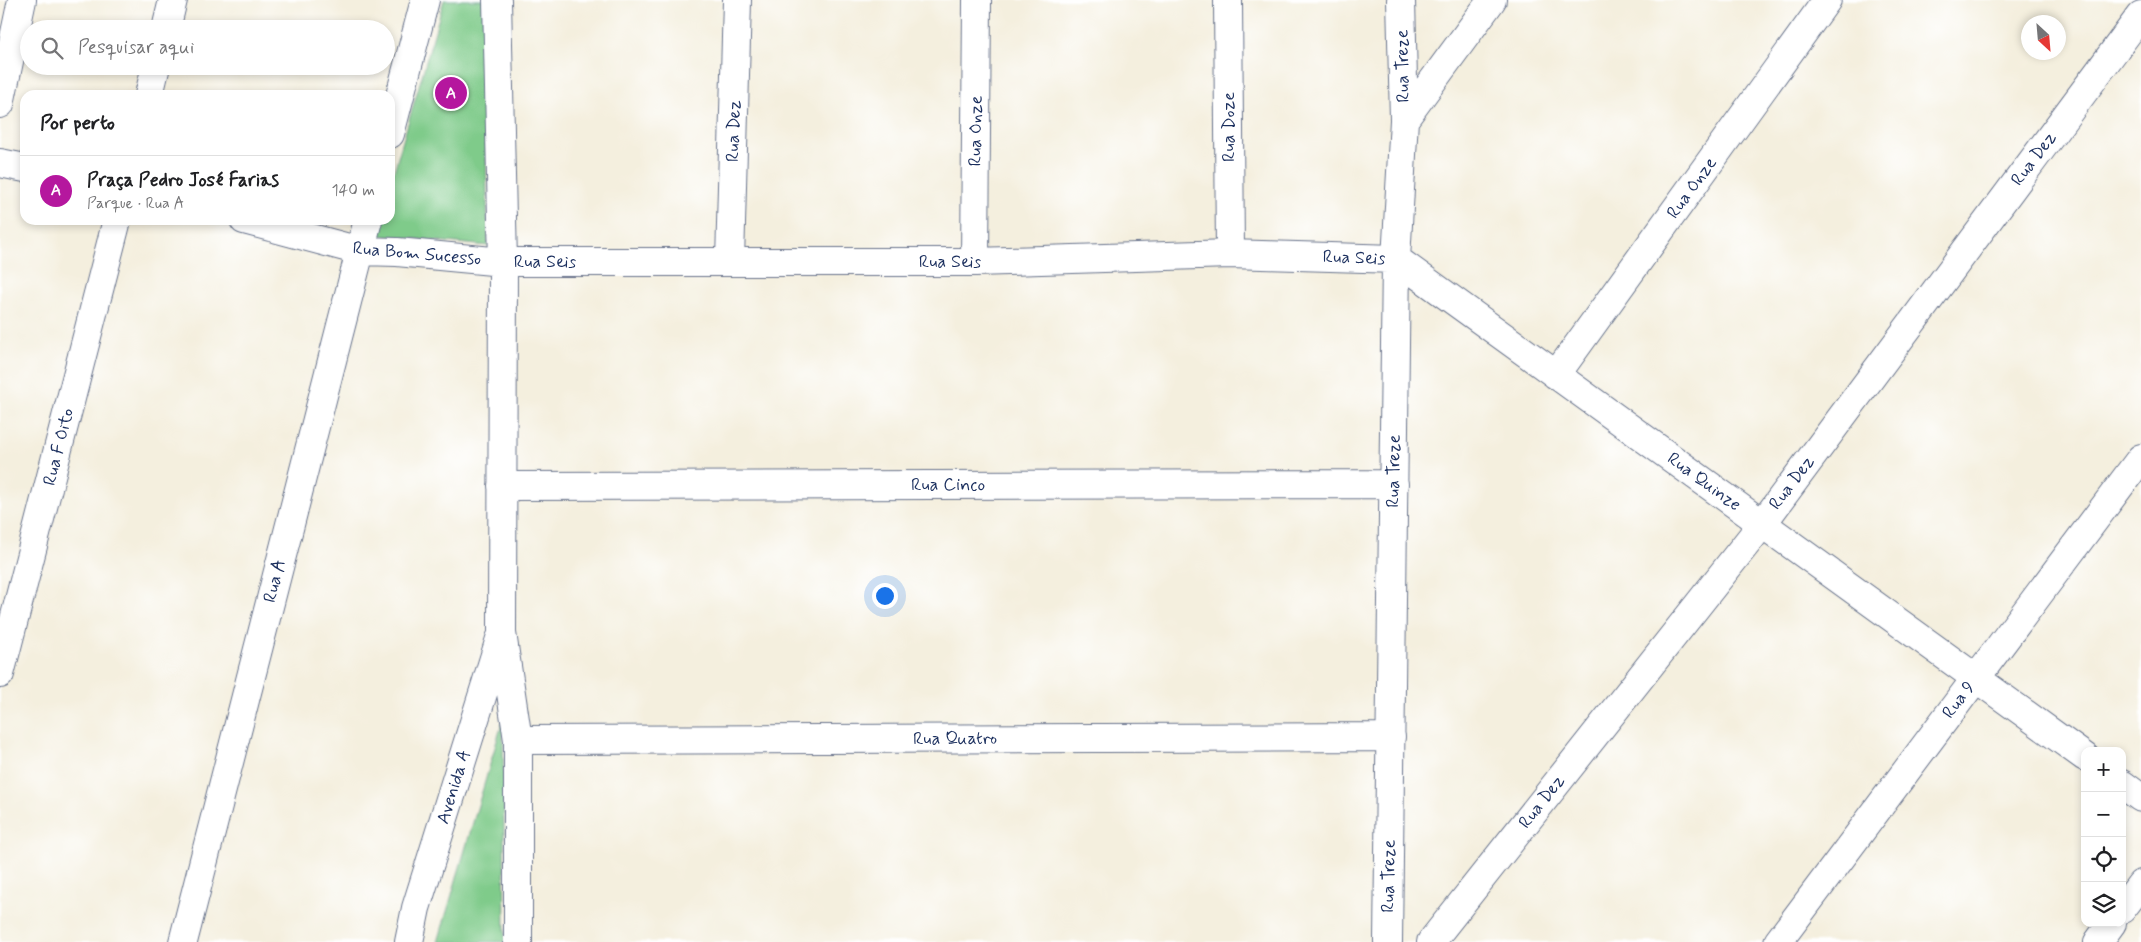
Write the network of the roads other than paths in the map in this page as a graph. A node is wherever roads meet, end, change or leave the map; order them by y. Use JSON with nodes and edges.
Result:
{"nodes":[{"id":1,"x":22,"y":0,"type":"edge"},
{"id":2,"x":173,"y":0,"type":"edge"},
{"id":3,"x":425,"y":0,"type":"edge"},
{"id":4,"x":497,"y":0,"type":"edge"},
{"id":5,"x":737,"y":0,"type":"edge"},
{"id":6,"x":977,"y":0,"type":"edge"},
{"id":7,"x":1228,"y":0,"type":"edge"},
{"id":8,"x":1402,"y":0,"type":"edge"},
{"id":9,"x":1492,"y":0,"type":"edge"},
{"id":10,"x":1827,"y":0,"type":"edge"},
{"id":11,"x":2141,"y":15,"type":"edge"},
{"id":12,"x":168,"y":20,"type":"edge"},
{"id":13,"x":154,"y":75,"type":"edge"},
{"id":14,"x":150,"y":90,"type":"edge"},
{"id":15,"x":0,"y":104,"type":"edge"},
{"id":16,"x":395,"y":115,"type":"edge"},
{"id":17,"x":1404,"y":120,"type":"junction"},
{"id":18,"x":0,"y":163,"type":"edge"},
{"id":19,"x":20,"y":167,"type":"edge"},
{"id":20,"x":116,"y":225,"type":"edge"},
{"id":21,"x":263,"y":225,"type":"edge"},
{"id":22,"x":367,"y":225,"type":"edge"},
{"id":23,"x":360,"y":251,"type":"junction"},
{"id":24,"x":1230,"y":254,"type":"junction"},
{"id":25,"x":1396,"y":259,"type":"junction"},
{"id":26,"x":730,"y":261,"type":"junction"},
{"id":27,"x":503,"y":262,"type":"junction"},
{"id":28,"x":975,"y":262,"type":"junction"},
{"id":29,"x":1556,"y":375,"type":"junction"},
{"id":30,"x":2141,"y":458,"type":"edge"},
{"id":31,"x":1394,"y":484,"type":"junction"},
{"id":32,"x":502,"y":486,"type":"junction"},
{"id":33,"x":1762,"y":524,"type":"junction"},
{"id":34,"x":502,"y":632,"type":"junction"},
{"id":35,"x":0,"y":674,"type":"edge"},
{"id":36,"x":1976,"y":678,"type":"junction"},
{"id":37,"x":1391,"y":737,"type":"junction"},
{"id":38,"x":518,"y":740,"type":"junction"},
{"id":39,"x":2081,"y":754,"type":"edge"},
{"id":40,"x":2126,"y":787,"type":"edge"},
{"id":41,"x":2141,"y":798,"type":"edge"},
{"id":42,"x":2141,"y":884,"type":"edge"},
{"id":43,"x":2126,"y":904,"type":"edge"},
{"id":44,"x":2109,"y":927,"type":"edge"},
{"id":45,"x":183,"y":942,"type":"edge"},
{"id":46,"x":409,"y":942,"type":"edge"},
{"id":47,"x":518,"y":942,"type":"edge"},
{"id":48,"x":1388,"y":942,"type":"edge"},
{"id":49,"x":1431,"y":942,"type":"edge"},
{"id":50,"x":1778,"y":942,"type":"edge"},
{"id":51,"x":2098,"y":942,"type":"edge"}],
"edges":[{"from":1,"to":15,"type":"street"},
{"from":2,"to":12,"type":"street"},
{"from":3,"to":16,"type":"street"},
{"from":4,"to":27,"type":"street"},
{"from":5,"to":26,"type":"street","name":"Rua Dez"},
{"from":6,"to":28,"type":"street","name":"Rua Onze"},
{"from":7,"to":24,"type":"street","name":"Rua Doze"},
{"from":8,"to":17,"type":"street","name":"Rua Treze"},
{"from":9,"to":17,"type":"street"},
{"from":10,"to":29,"type":"street","name":"Rua Onze"},
{"from":11,"to":33,"type":"street","name":"Rua Dez"},
{"from":13,"to":14,"type":"street"},
{"from":17,"to":25,"type":"street","name":"Rua Treze"},
{"from":18,"to":19,"type":"street"},
{"from":20,"to":35,"type":"street","name":"Rua F Oito"},
{"from":21,"to":23,"type":"street","name":"Rua Bom Sucesso"},
{"from":22,"to":23,"type":"street","name":"Rua A"},
{"from":23,"to":27,"type":"street","name":"Rua Bom Sucesso"},
{"from":23,"to":45,"type":"street","name":"Rua A"},
{"from":24,"to":25,"type":"street","name":"Rua Seis"},
{"from":24,"to":28,"type":"street","name":"Rua Seis"},
{"from":25,"to":29,"type":"street","name":"Rua Quinze"},
{"from":25,"to":31,"type":"street","name":"Rua Treze"},
{"from":26,"to":27,"type":"street","name":"Rua Seis"},
{"from":26,"to":28,"type":"street","name":"Rua Seis"},
{"from":27,"to":32,"type":"street"},
{"from":29,"to":33,"type":"street","name":"Rua Quinze"},
{"from":30,"to":36,"type":"street","name":"Rua 9"},
{"from":31,"to":32,"type":"street","name":"Rua Cinco"},
{"from":31,"to":37,"type":"street","name":"Rua Treze"},
{"from":32,"to":34,"type":"street"},
{"from":33,"to":36,"type":"street","name":"Rua Quinze"},
{"from":33,"to":49,"type":"street","name":"Rua Dez"},
{"from":34,"to":38,"type":"street"},
{"from":34,"to":46,"type":"street","name":"Avenida A"},
{"from":36,"to":39,"type":"street","name":"Rua Quinze"},
{"from":36,"to":50,"type":"street","name":"Rua 9"},
{"from":37,"to":38,"type":"street","name":"Rua Quatro"},
{"from":37,"to":48,"type":"street","name":"Rua Treze"},
{"from":38,"to":47,"type":"street"},
{"from":40,"to":41,"type":"street"},
{"from":42,"to":43,"type":"street"},
{"from":44,"to":51,"type":"street"}]}
